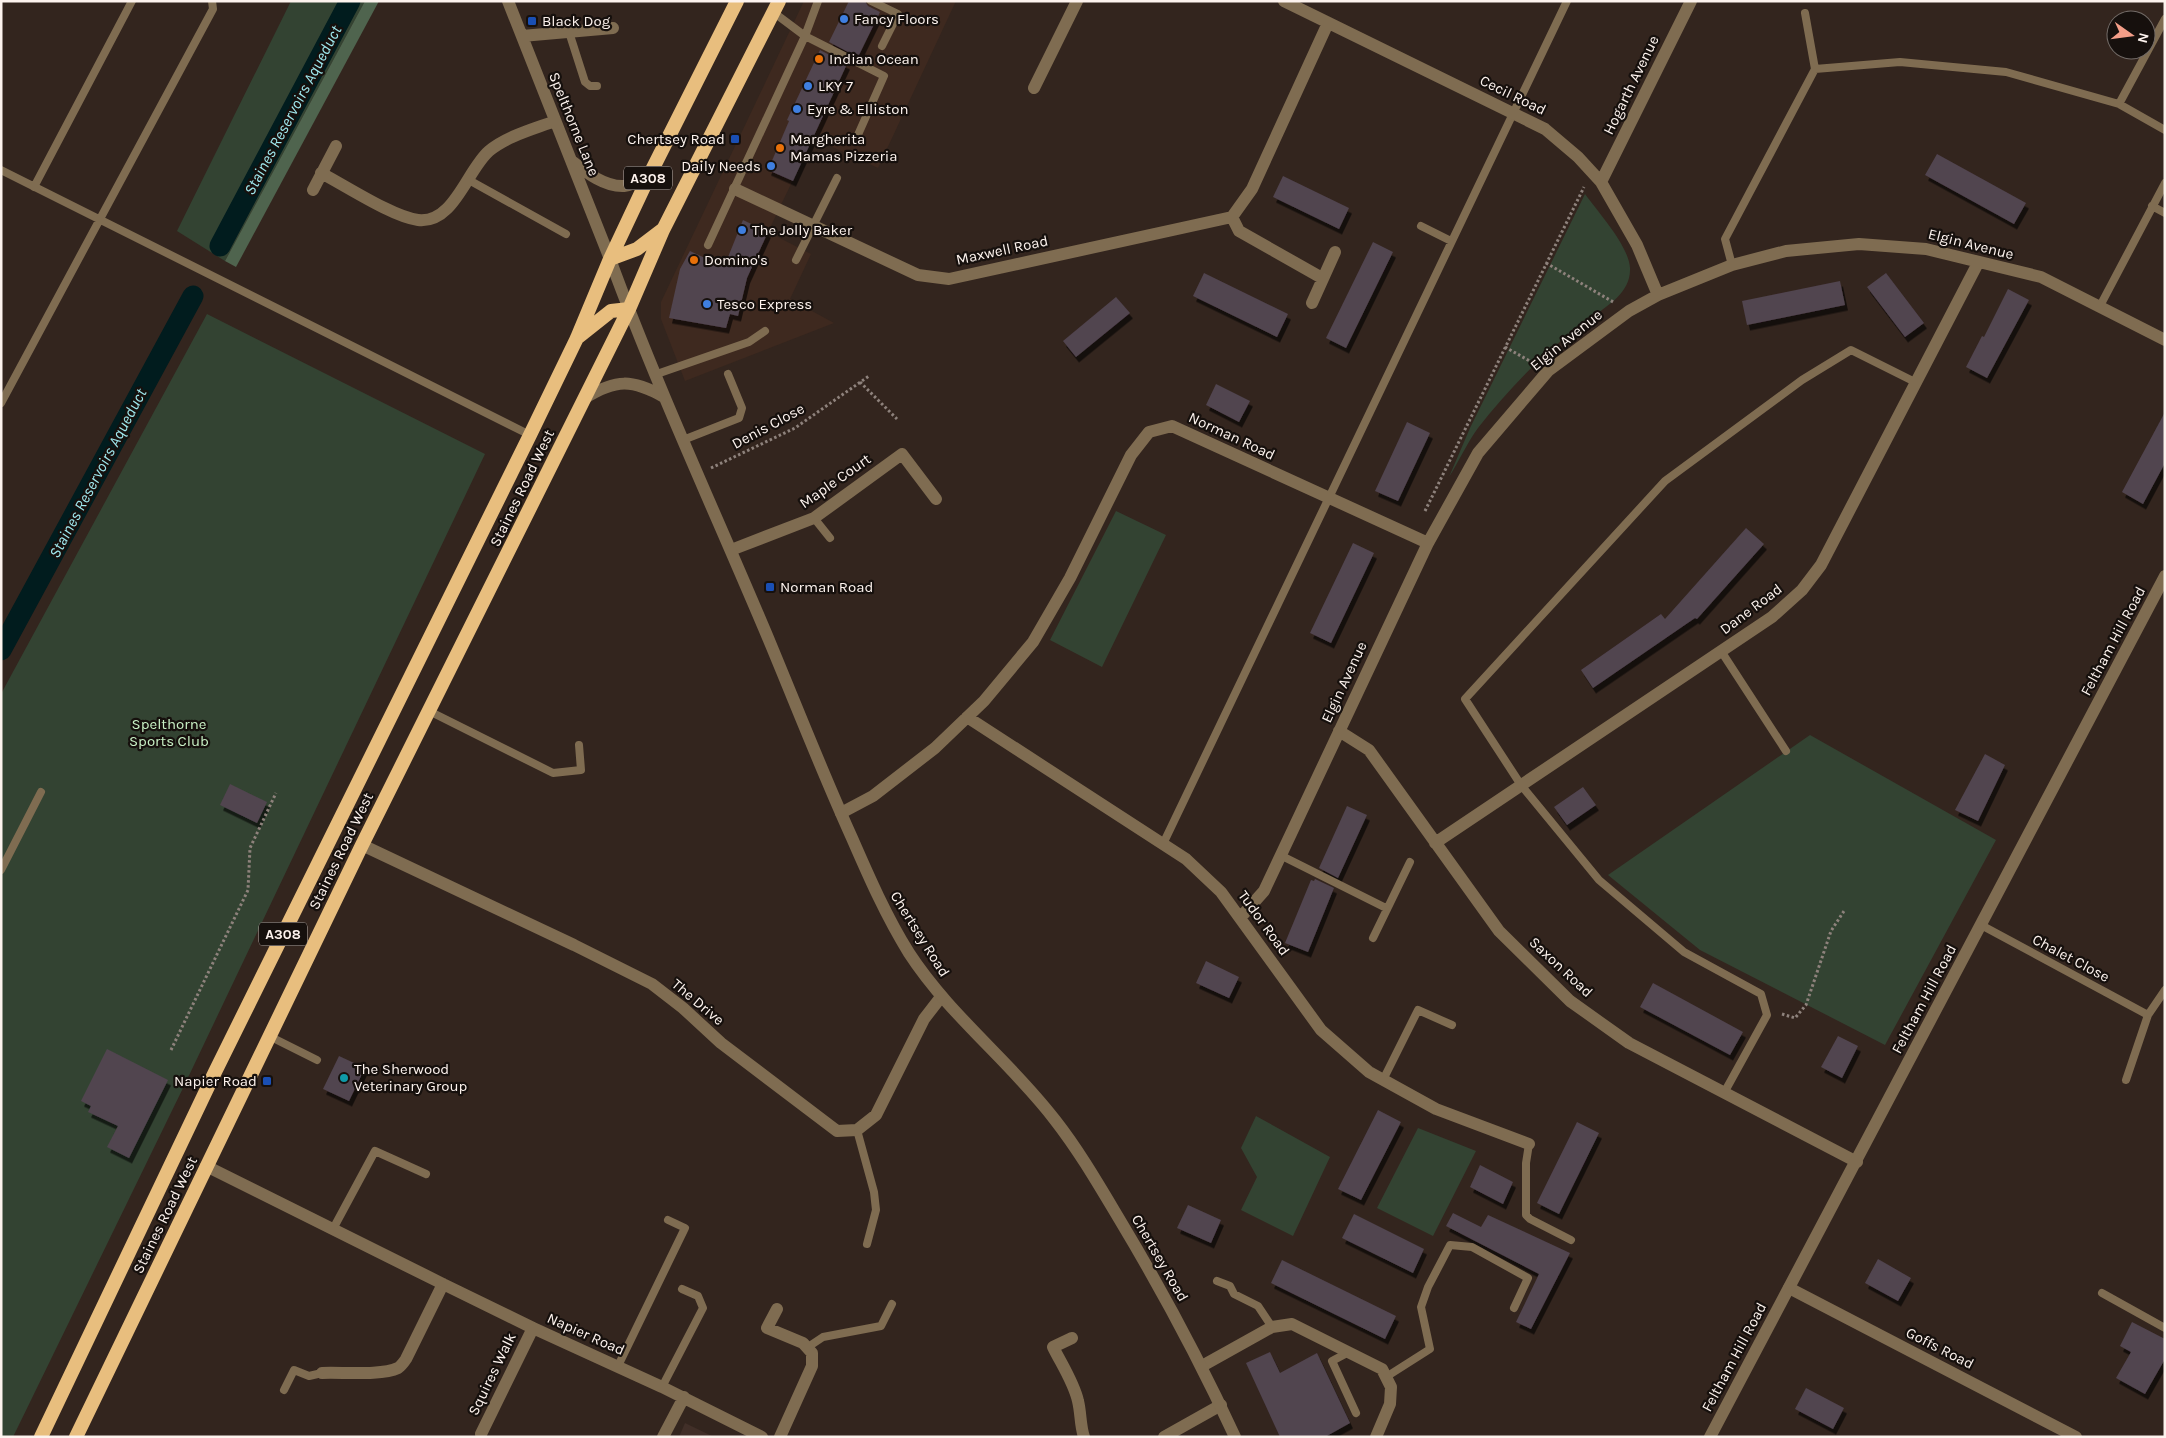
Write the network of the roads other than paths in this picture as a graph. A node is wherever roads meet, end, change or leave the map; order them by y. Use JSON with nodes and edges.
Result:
{"nodes":[{"id":1,"x":132,"y":1,"type":"edge"},
{"id":2,"x":212,"y":1,"type":"edge"},
{"id":3,"x":508,"y":1,"type":"edge"},
{"id":4,"x":737,"y":1,"type":"edge"},
{"id":5,"x":818,"y":1,"type":"edge"},
{"id":6,"x":872,"y":1,"type":"edge"},
{"id":7,"x":1077,"y":1,"type":"edge"},
{"id":8,"x":1284,"y":1,"type":"edge"},
{"id":9,"x":1567,"y":1,"type":"edge"},
{"id":10,"x":1691,"y":1,"type":"edge"},
{"id":11,"x":776,"y":7,"type":"edge"},
{"id":12,"x":1805,"y":13,"type":"dead end"},
{"id":13,"x":2165,"y":19,"type":"edge"},
{"id":14,"x":1328,"y":23,"type":"junction"},
{"id":15,"x":613,"y":28,"type":"dead end"},
{"id":16,"x":569,"y":32,"type":"junction"},
{"id":17,"x":522,"y":36,"type":"junction"},
{"id":18,"x":805,"y":36,"type":"junction"},
{"id":19,"x":882,"y":46,"type":"dead end"},
{"id":20,"x":1815,"y":69,"type":"junction"},
{"id":21,"x":597,"y":86,"type":"dead end"},
{"id":22,"x":1034,"y":88,"type":"dead end"},
{"id":23,"x":2118,"y":104,"type":"junction"},
{"id":24,"x":1512,"y":113,"type":"junction"},
{"id":25,"x":555,"y":120,"type":"junction"},
{"id":26,"x":2165,"y":130,"type":"edge"},
{"id":27,"x":857,"y":137,"type":"dead end"},
{"id":28,"x":336,"y":146,"type":"dead end"},
{"id":29,"x":571,"y":160,"type":"junction"},
{"id":30,"x":1,"y":170,"type":"edge"},
{"id":31,"x":322,"y":174,"type":"junction"},
{"id":32,"x":650,"y":174,"type":"junction"},
{"id":33,"x":837,"y":178,"type":"dead end"},
{"id":34,"x":467,"y":179,"type":"junction"},
{"id":35,"x":1601,"y":182,"type":"junction"},
{"id":36,"x":2165,"y":183,"type":"edge"},
{"id":37,"x":34,"y":187,"type":"junction"},
{"id":38,"x":735,"y":189,"type":"junction"},
{"id":39,"x":312,"y":190,"type":"dead end"},
{"id":40,"x":2152,"y":206,"type":"junction"},
{"id":41,"x":2165,"y":213,"type":"edge"},
{"id":42,"x":1232,"y":217,"type":"junction"},
{"id":43,"x":101,"y":221,"type":"junction"},
{"id":44,"x":813,"y":226,"type":"junction"},
{"id":45,"x":1421,"y":226,"type":"dead end"},
{"id":46,"x":663,"y":230,"type":"junction"},
{"id":47,"x":566,"y":234,"type":"dead end"},
{"id":48,"x":1451,"y":241,"type":"junction"},
{"id":49,"x":708,"y":245,"type":"dead end"},
{"id":50,"x":1335,"y":252,"type":"dead end"},
{"id":51,"x":610,"y":259,"type":"junction"},
{"id":52,"x":796,"y":260,"type":"dead end"},
{"id":53,"x":1978,"y":263,"type":"junction"},
{"id":54,"x":1732,"y":265,"type":"junction"},
{"id":55,"x":1322,"y":278,"type":"junction"},
{"id":56,"x":1658,"y":295,"type":"junction"},
{"id":57,"x":1312,"y":303,"type":"dead end"},
{"id":58,"x":2100,"y":306,"type":"junction"},
{"id":59,"x":629,"y":309,"type":"junction"},
{"id":60,"x":765,"y":332,"type":"dead end"},
{"id":61,"x":577,"y":338,"type":"junction"},
{"id":62,"x":2165,"y":340,"type":"edge"},
{"id":63,"x":728,"y":374,"type":"dead end"},
{"id":64,"x":654,"y":375,"type":"junction"},
{"id":65,"x":1917,"y":383,"type":"junction"},
{"id":66,"x":664,"y":397,"type":"junction"},
{"id":67,"x":585,"y":398,"type":"junction"},
{"id":68,"x":1,"y":403,"type":"edge"},
{"id":69,"x":530,"y":435,"type":"junction"},
{"id":70,"x":683,"y":440,"type":"junction"},
{"id":71,"x":1328,"y":498,"type":"junction"},
{"id":72,"x":936,"y":499,"type":"dead end"},
{"id":73,"x":814,"y":518,"type":"junction"},
{"id":74,"x":830,"y":538,"type":"dead end"},
{"id":75,"x":1428,"y":543,"type":"junction"},
{"id":76,"x":731,"y":550,"type":"junction"},
{"id":77,"x":2165,"y":576,"type":"edge"},
{"id":78,"x":1721,"y":651,"type":"junction"},
{"id":79,"x":429,"y":711,"type":"junction"},
{"id":80,"x":967,"y":717,"type":"junction"},
{"id":81,"x":1339,"y":731,"type":"junction"},
{"id":82,"x":579,"y":745,"type":"dead end"},
{"id":83,"x":1786,"y":751,"type":"dead end"},
{"id":84,"x":1521,"y":785,"type":"junction"},
{"id":85,"x":41,"y":792,"type":"dead end"},
{"id":86,"x":841,"y":813,"type":"junction"},
{"id":87,"x":1435,"y":843,"type":"junction"},
{"id":88,"x":1162,"y":844,"type":"junction"},
{"id":89,"x":362,"y":845,"type":"junction"},
{"id":90,"x":1280,"y":855,"type":"junction"},
{"id":91,"x":1410,"y":862,"type":"dead end"},
{"id":92,"x":1,"y":870,"type":"edge"},
{"id":93,"x":1386,"y":908,"type":"junction"},
{"id":94,"x":1240,"y":918,"type":"junction"},
{"id":95,"x":1981,"y":925,"type":"junction"},
{"id":96,"x":1372,"y":938,"type":"dead end"},
{"id":97,"x":2165,"y":990,"type":"edge"},
{"id":98,"x":941,"y":997,"type":"junction"},
{"id":99,"x":2148,"y":1015,"type":"junction"},
{"id":100,"x":1452,"y":1025,"type":"dead end"},
{"id":101,"x":269,"y":1036,"type":"junction"},
{"id":102,"x":317,"y":1060,"type":"dead end"},
{"id":103,"x":1383,"y":1080,"type":"junction"},
{"id":104,"x":2126,"y":1080,"type":"dead end"},
{"id":105,"x":1724,"y":1093,"type":"junction"},
{"id":106,"x":857,"y":1130,"type":"junction"},
{"id":107,"x":1529,"y":1144,"type":"joint"},
{"id":108,"x":1857,"y":1162,"type":"junction"},
{"id":109,"x":206,"y":1166,"type":"junction"},
{"id":110,"x":426,"y":1174,"type":"dead end"},
{"id":111,"x":668,"y":1220,"type":"dead end"},
{"id":112,"x":333,"y":1229,"type":"junction"},
{"id":113,"x":1571,"y":1240,"type":"dead end"},
{"id":114,"x":867,"y":1244,"type":"dead end"},
{"id":115,"x":1217,"y":1281,"type":"dead end"},
{"id":116,"x":443,"y":1284,"type":"junction"},
{"id":117,"x":1789,"y":1288,"type":"junction"},
{"id":118,"x":682,"y":1289,"type":"dead end"},
{"id":119,"x":2102,"y":1293,"type":"dead end"},
{"id":120,"x":892,"y":1304,"type":"dead end"},
{"id":121,"x":1514,"y":1308,"type":"dead end"},
{"id":122,"x":776,"y":1309,"type":"dead end"},
{"id":123,"x":1272,"y":1327,"type":"junction"},
{"id":124,"x":533,"y":1328,"type":"junction"},
{"id":125,"x":2165,"y":1328,"type":"edge"},
{"id":126,"x":1072,"y":1338,"type":"dead end"},
{"id":127,"x":808,"y":1347,"type":"junction"},
{"id":128,"x":1349,"y":1352,"type":"junction"},
{"id":129,"x":618,"y":1366,"type":"junction"},
{"id":130,"x":1202,"y":1366,"type":"junction"},
{"id":131,"x":322,"y":1373,"type":"joint"},
{"id":132,"x":1386,"y":1377,"type":"junction"},
{"id":133,"x":662,"y":1386,"type":"junction"},
{"id":134,"x":284,"y":1390,"type":"dead end"},
{"id":135,"x":684,"y":1397,"type":"junction"},
{"id":136,"x":1221,"y":1405,"type":"junction"},
{"id":137,"x":1356,"y":1413,"type":"dead end"},
{"id":138,"x":482,"y":1436,"type":"edge"},
{"id":139,"x":41,"y":1437,"type":"edge"},
{"id":140,"x":76,"y":1437,"type":"edge"},
{"id":141,"x":663,"y":1437,"type":"edge"},
{"id":142,"x":762,"y":1437,"type":"edge"},
{"id":143,"x":780,"y":1437,"type":"edge"},
{"id":144,"x":1084,"y":1437,"type":"edge"},
{"id":145,"x":1164,"y":1437,"type":"edge"},
{"id":146,"x":1235,"y":1437,"type":"edge"},
{"id":147,"x":1376,"y":1437,"type":"edge"},
{"id":148,"x":1710,"y":1437,"type":"edge"},
{"id":149,"x":2076,"y":1437,"type":"edge"}],
"edges":[{"from":1,"to":37,"type":"lane"},
{"from":2,"to":43,"type":"lane"},
{"from":3,"to":17,"type":"street","name":"Spelthorne Lane"},
{"from":4,"to":32,"type":"highway","number":"A308"},
{"from":5,"to":18,"type":"lane"},
{"from":6,"to":19,"type":"lane"},
{"from":7,"to":22,"type":"street"},
{"from":8,"to":14,"type":"street","name":"Cecil Road"},
{"from":9,"to":24,"type":"lane"},
{"from":10,"to":35,"type":"street","name":"Hogarth Avenue"},
{"from":11,"to":18,"type":"lane"},
{"from":11,"to":46,"type":"highway","number":"A308"},
{"from":12,"to":20,"type":"lane"},
{"from":13,"to":23,"type":"lane"},
{"from":14,"to":24,"type":"street","name":"Cecil Road"},
{"from":14,"to":42,"type":"street"},
{"from":15,"to":16,"type":"street"},
{"from":16,"to":17,"type":"street"},
{"from":16,"to":21,"type":"lane"},
{"from":17,"to":25,"type":"street","name":"Spelthorne Lane"},
{"from":18,"to":27,"type":"lane"},
{"from":18,"to":38,"type":"lane"},
{"from":20,"to":23,"type":"lane"},
{"from":20,"to":54,"type":"lane"},
{"from":23,"to":26,"type":"lane"},
{"from":24,"to":35,"type":"street","name":"Cecil Road"},
{"from":24,"to":48,"type":"lane"},
{"from":25,"to":29,"type":"street","name":"Spelthorne Lane"},
{"from":25,"to":34,"type":"street"},
{"from":28,"to":31,"type":"street"},
{"from":29,"to":32,"type":"street"},
{"from":29,"to":51,"type":"street","name":"Spelthorne Lane"},
{"from":30,"to":37,"type":"lane"},
{"from":31,"to":34,"type":"street"},
{"from":31,"to":39,"type":"street"},
{"from":32,"to":51,"type":"highway","number":"A308"},
{"from":33,"to":44,"type":"lane"},
{"from":34,"to":47,"type":"lane"},
{"from":35,"to":56,"type":"street","name":"Cecil Road"},
{"from":36,"to":40,"type":"lane"},
{"from":37,"to":43,"type":"lane"},
{"from":38,"to":44,"type":"street","name":"Maxwell Road"},
{"from":38,"to":49,"type":"lane"},
{"from":40,"to":41,"type":"lane"},
{"from":40,"to":58,"type":"lane"},
{"from":42,"to":44,"type":"street","name":"Maxwell Road"},
{"from":42,"to":55,"type":"street"},
{"from":43,"to":68,"type":"lane"},
{"from":43,"to":69,"type":"lane"},
{"from":44,"to":52,"type":"lane"},
{"from":45,"to":48,"type":"lane"},
{"from":46,"to":51,"type":"highway"},
{"from":46,"to":59,"type":"highway","number":"A308"},
{"from":48,"to":71,"type":"lane"},
{"from":50,"to":55,"type":"street"},
{"from":51,"to":59,"type":"street","name":"Chertsey Road"},
{"from":51,"to":61,"type":"highway","number":"A308"},
{"from":53,"to":54,"type":"street","name":"Elgin Avenue"},
{"from":53,"to":58,"type":"street","name":"Elgin Avenue"},
{"from":53,"to":65,"type":"street","name":"Dane Road"},
{"from":54,"to":56,"type":"street","name":"Elgin Avenue"},
{"from":55,"to":57,"type":"street"},
{"from":56,"to":75,"type":"street","name":"Elgin Avenue"},
{"from":58,"to":62,"type":"street","name":"Elgin Avenue"},
{"from":59,"to":61,"type":"highway"},
{"from":59,"to":64,"type":"street","name":"Chertsey Road"},
{"from":59,"to":67,"type":"highway","name":"Staines Road West","number":"A308"},
{"from":60,"to":64,"type":"lane"},
{"from":61,"to":69,"type":"highway","number":"A308"},
{"from":63,"to":70,"type":"lane"},
{"from":64,"to":66,"type":"street","name":"Chertsey Road"},
{"from":65,"to":78,"type":"street","name":"Dane Road"},
{"from":65,"to":84,"type":"lane"},
{"from":66,"to":67,"type":"street"},
{"from":66,"to":70,"type":"street","name":"Chertsey Road"},
{"from":67,"to":79,"type":"highway","name":"Staines Road West","number":"A308"},
{"from":69,"to":139,"type":"highway","number":"A308"},
{"from":70,"to":76,"type":"street","name":"Chertsey Road"},
{"from":71,"to":75,"type":"street","name":"Norman Road"},
{"from":71,"to":80,"type":"street","name":"Norman Road"},
{"from":71,"to":88,"type":"lane"},
{"from":72,"to":73,"type":"street","name":"Maple Court"},
{"from":73,"to":74,"type":"lane"},
{"from":73,"to":76,"type":"street","name":"Maple Court"},
{"from":75,"to":81,"type":"street","name":"Elgin Avenue"},
{"from":76,"to":86,"type":"street","name":"Chertsey Road"},
{"from":77,"to":95,"type":"street","name":"Feltham Hill Road"},
{"from":78,"to":83,"type":"lane"},
{"from":78,"to":84,"type":"street","name":"Dane Road"},
{"from":79,"to":82,"type":"lane"},
{"from":79,"to":89,"type":"highway","name":"Staines Road West","number":"A308"},
{"from":80,"to":86,"type":"street","name":"Norman Road"},
{"from":80,"to":88,"type":"street","name":"Tudor Road"},
{"from":81,"to":87,"type":"street","name":"Saxon Road"},
{"from":81,"to":90,"type":"street","name":"Elgin Avenue"},
{"from":84,"to":87,"type":"street","name":"Dane Road"},
{"from":84,"to":105,"type":"lane"},
{"from":85,"to":92,"type":"lane"},
{"from":86,"to":98,"type":"street","name":"Chertsey Road"},
{"from":87,"to":105,"type":"street","name":"Saxon Road"},
{"from":88,"to":94,"type":"street","name":"Tudor Road"},
{"from":89,"to":101,"type":"highway","name":"Staines Road West","number":"A308"},
{"from":89,"to":106,"type":"street","name":"The Drive"},
{"from":90,"to":93,"type":"lane"},
{"from":90,"to":94,"type":"street","name":"Elgin Avenue"},
{"from":91,"to":93,"type":"lane"},
{"from":93,"to":96,"type":"lane"},
{"from":94,"to":103,"type":"street","name":"Tudor Road"},
{"from":95,"to":99,"type":"lane","name":"Chalet Close"},
{"from":95,"to":108,"type":"street","name":"Feltham Hill Road"},
{"from":97,"to":99,"type":"lane"},
{"from":98,"to":106,"type":"street"},
{"from":98,"to":130,"type":"street","name":"Chertsey Road"},
{"from":99,"to":104,"type":"lane"},
{"from":100,"to":103,"type":"lane"},
{"from":101,"to":102,"type":"lane"},
{"from":101,"to":109,"type":"highway","name":"Staines Road West","number":"A308"},
{"from":103,"to":107,"type":"street","name":"Tudor Road"},
{"from":105,"to":108,"type":"street","name":"Saxon Road"},
{"from":106,"to":114,"type":"lane"},
{"from":107,"to":113,"type":"lane"},
{"from":108,"to":117,"type":"street","name":"Feltham Hill Road"},
{"from":109,"to":112,"type":"street","name":"Napier Road"},
{"from":109,"to":140,"type":"highway","name":"Staines Road West","number":"A308"},
{"from":110,"to":112,"type":"lane"},
{"from":111,"to":129,"type":"lane"},
{"from":112,"to":116,"type":"street","name":"Napier Road"},
{"from":115,"to":123,"type":"lane"},
{"from":116,"to":124,"type":"street","name":"Napier Road"},
{"from":116,"to":131,"type":"street"},
{"from":117,"to":148,"type":"street","name":"Feltham Hill Road"},
{"from":117,"to":149,"type":"street","name":"Goffs Road"},
{"from":118,"to":133,"type":"lane"},
{"from":119,"to":125,"type":"lane"},
{"from":120,"to":127,"type":"lane"},
{"from":121,"to":132,"type":"lane"},
{"from":122,"to":127,"type":"street"},
{"from":123,"to":128,"type":"street"},
{"from":123,"to":130,"type":"street"},
{"from":124,"to":129,"type":"street","name":"Napier Road"},
{"from":124,"to":138,"type":"street","name":"Squires Walk"},
{"from":126,"to":144,"type":"street"},
{"from":127,"to":143,"type":"street"},
{"from":128,"to":132,"type":"street"},
{"from":128,"to":137,"type":"lane"},
{"from":129,"to":133,"type":"street","name":"Napier Road"},
{"from":130,"to":136,"type":"street","name":"Chertsey Road"},
{"from":131,"to":134,"type":"lane"},
{"from":132,"to":147,"type":"street"},
{"from":133,"to":135,"type":"street","name":"Napier Road"},
{"from":135,"to":141,"type":"street"},
{"from":135,"to":142,"type":"street","name":"Napier Road"},
{"from":136,"to":145,"type":"street"},
{"from":136,"to":146,"type":"street","name":"Chertsey Road"}]}
